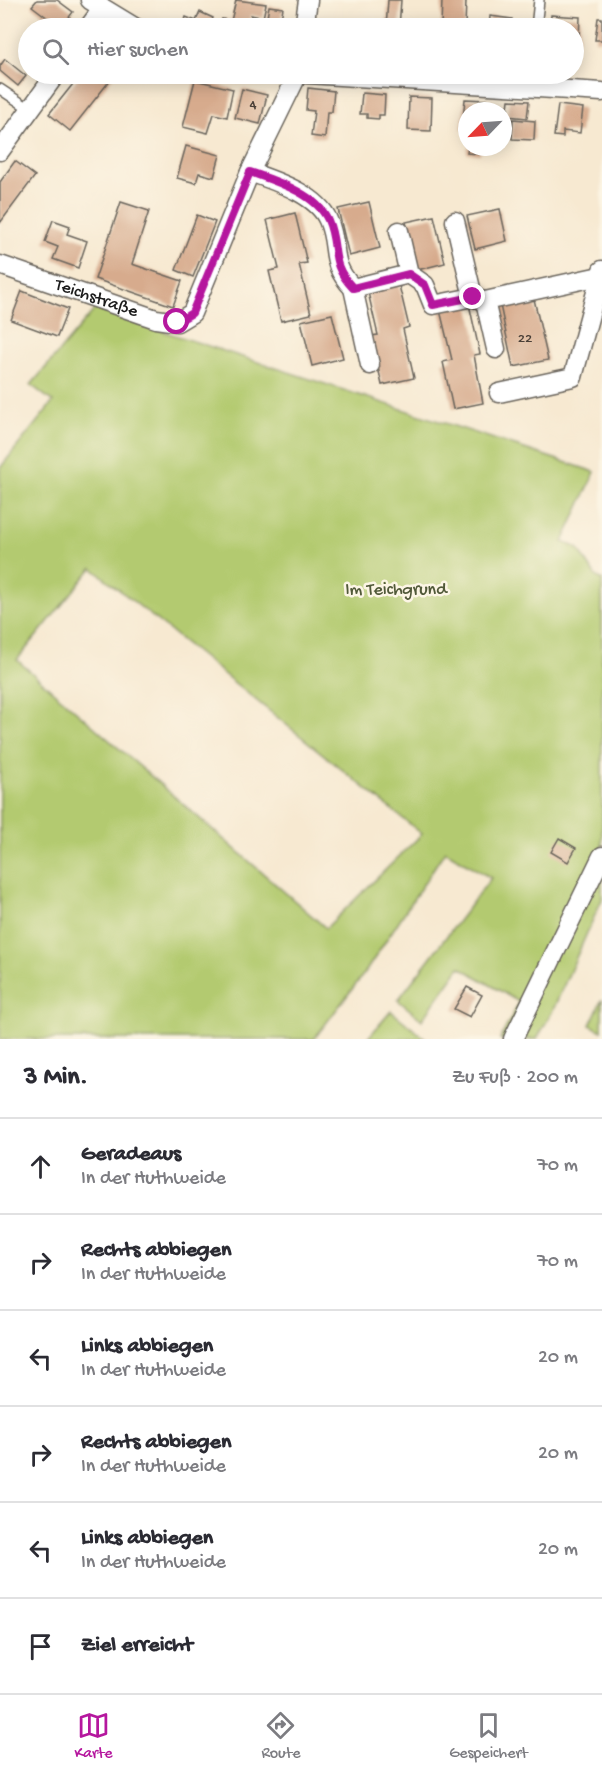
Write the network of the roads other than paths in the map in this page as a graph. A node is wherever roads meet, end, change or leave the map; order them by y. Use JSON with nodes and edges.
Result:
{"nodes":[{"id":1,"x":308,"y":0,"type":"edge"},
{"id":2,"x":539,"y":0,"type":"edge"},
{"id":3,"x":96,"y":4,"type":"edge"},
{"id":4,"x":119,"y":18,"type":"edge"},
{"id":5,"x":305,"y":18,"type":"edge"},
{"id":6,"x":537,"y":18,"type":"edge"},
{"id":7,"x":49,"y":84,"type":"edge"},
{"id":8,"x":293,"y":84,"type":"edge"},
{"id":9,"x":554,"y":84,"type":"edge"},
{"id":10,"x":0,"y":89,"type":"edge"},
{"id":11,"x":602,"y":92,"type":"edge"},
{"id":12,"x":30,"y":109,"type":"junction"},
{"id":13,"x":0,"y":150,"type":"edge"},
{"id":14,"x":250,"y":172,"type":"junction"},
{"id":15,"x":455,"y":221,"type":"dead end"},
{"id":16,"x":399,"y":231,"type":"dead end"},
{"id":17,"x":0,"y":265,"type":"edge"},
{"id":18,"x":601,"y":273,"type":"edge"},
{"id":19,"x":409,"y":274,"type":"junction"},
{"id":20,"x":353,"y":288,"type":"junction"},
{"id":21,"x":479,"y":299,"type":"junction"},
{"id":22,"x":496,"y":349,"type":"dead end"},
{"id":23,"x":370,"y":365,"type":"dead end"},
{"id":24,"x":499,"y":393,"type":"dead end"},
{"id":25,"x":602,"y":856,"type":"edge"},
{"id":26,"x":513,"y":1039,"type":"edge"}],
"edges":[{"from":1,"to":5,"type":"street"},
{"from":2,"to":6,"type":"lane"},
{"from":3,"to":4,"type":"street"},
{"from":7,"to":12,"type":"street"},
{"from":8,"to":14,"type":"street"},
{"from":9,"to":11,"type":"street"},
{"from":10,"to":12,"type":"lane"},
{"from":12,"to":13,"type":"street"},
{"from":14,"to":17,"type":"street","name":"Teichstraße"},
{"from":14,"to":20,"type":"street"},
{"from":15,"to":21,"type":"street"},
{"from":16,"to":19,"type":"street"},
{"from":18,"to":21,"type":"street"},
{"from":18,"to":24,"type":"street"},
{"from":19,"to":20,"type":"street"},
{"from":19,"to":21,"type":"street"},
{"from":20,"to":23,"type":"street"},
{"from":21,"to":22,"type":"street"},
{"from":25,"to":26,"type":"street"}]}
